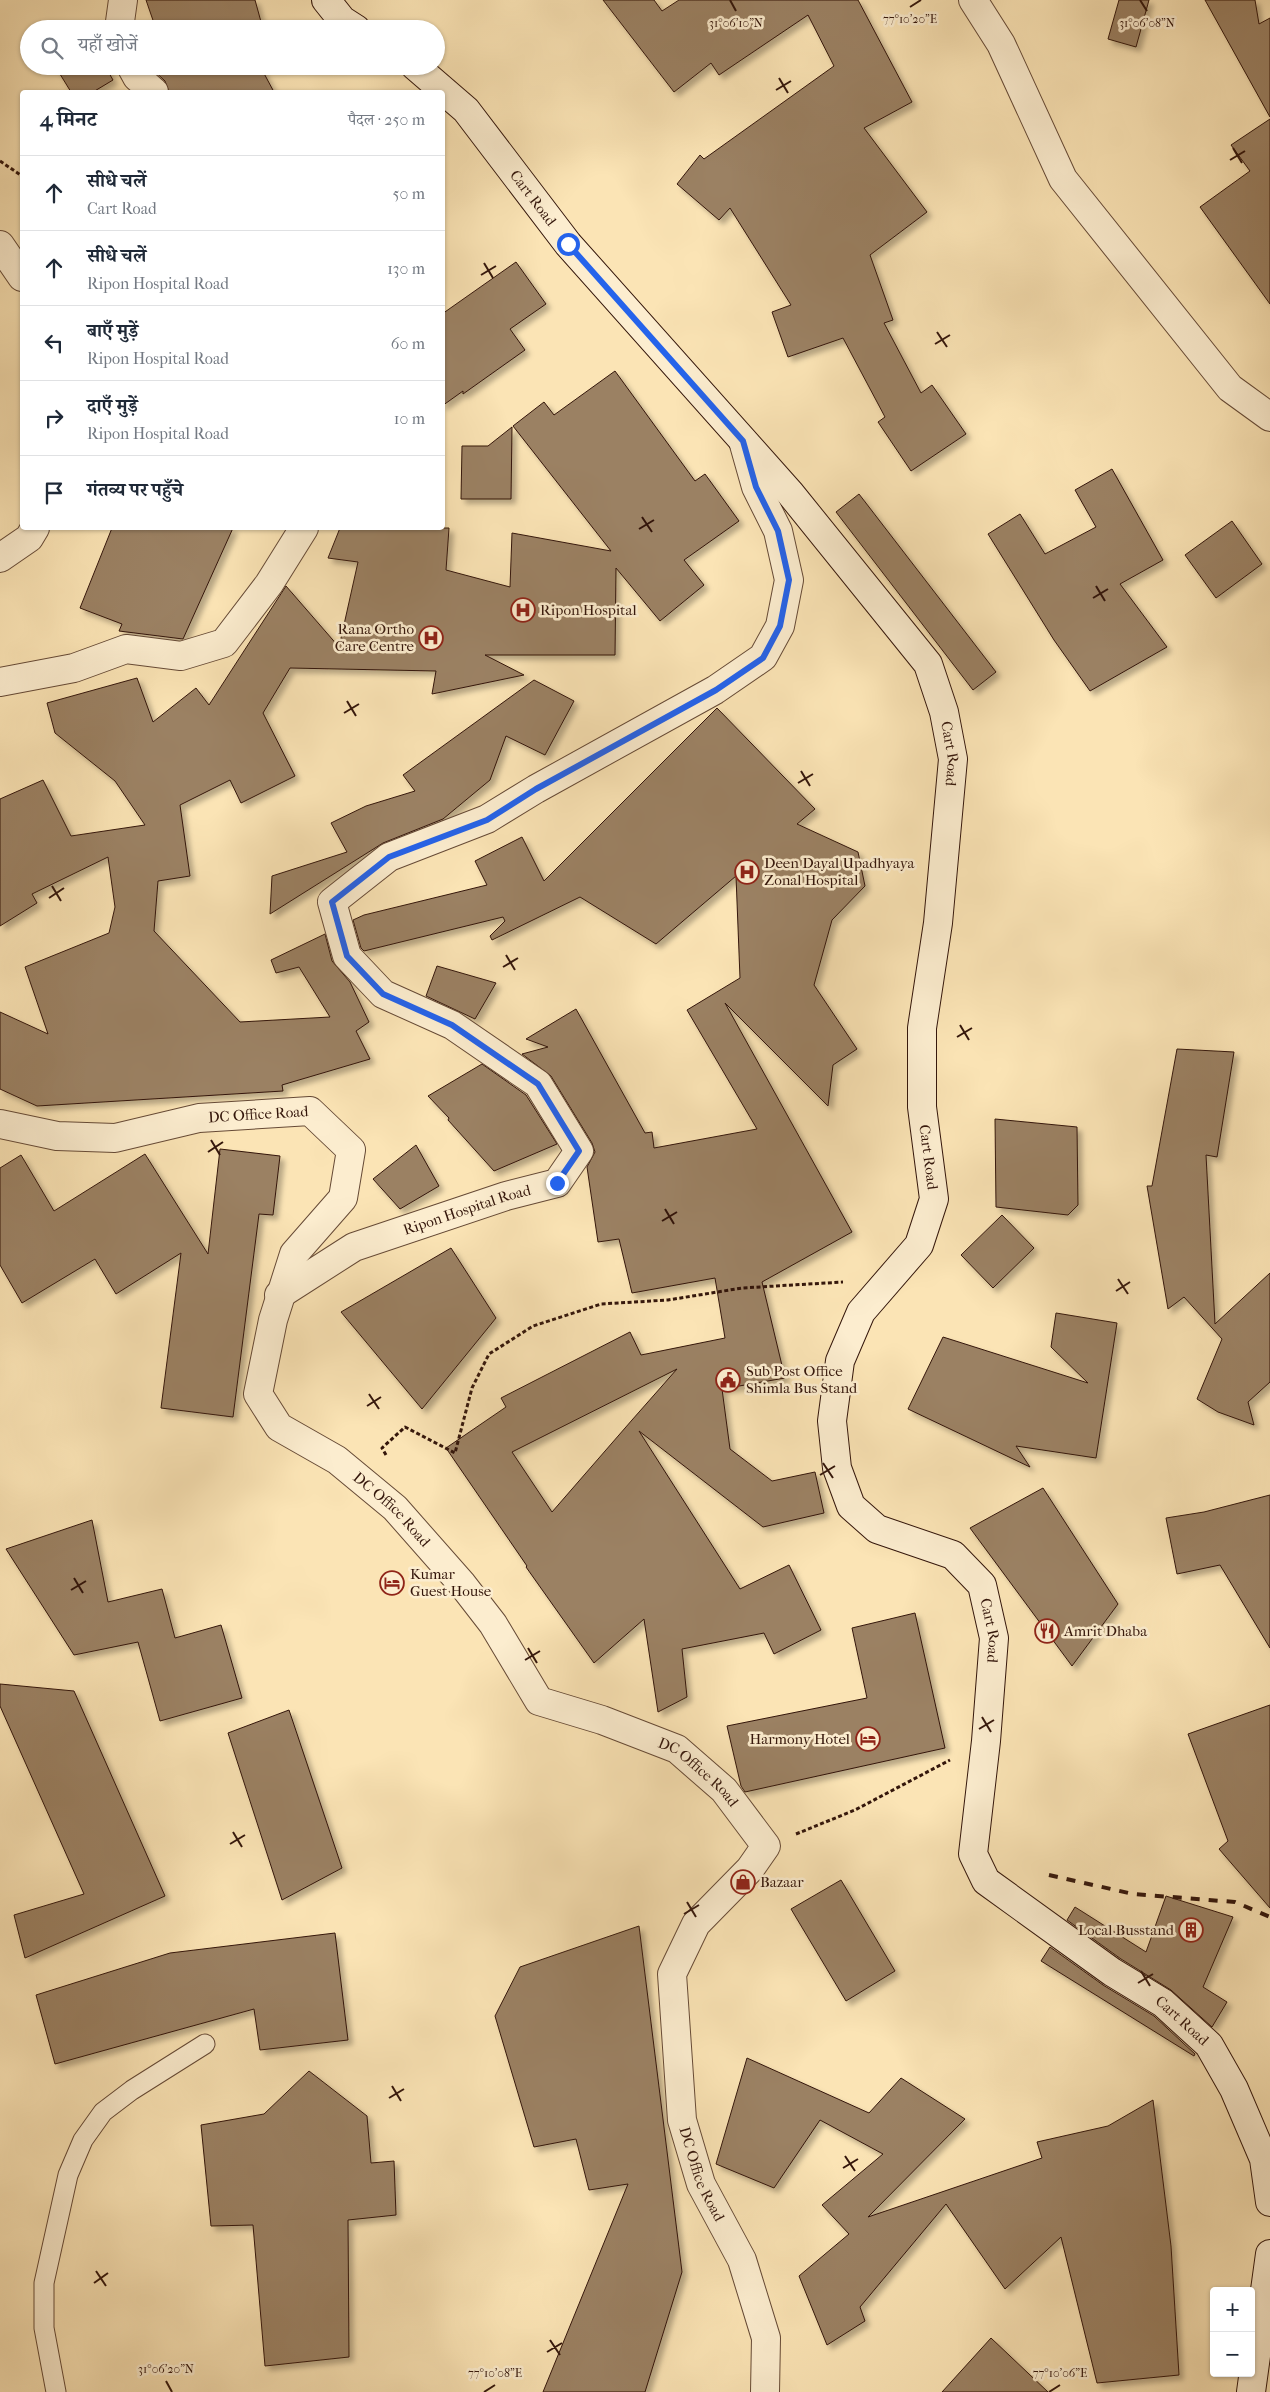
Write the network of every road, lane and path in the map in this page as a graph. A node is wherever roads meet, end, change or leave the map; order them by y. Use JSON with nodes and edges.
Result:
{"nodes":[{"id":1,"x":123,"y":0,"type":"edge"},
{"id":2,"x":326,"y":0,"type":"edge"},
{"id":3,"x":973,"y":0,"type":"edge"},
{"id":4,"x":120,"y":20,"type":"edge"},
{"id":5,"x":342,"y":20,"type":"edge"},
{"id":6,"x":136,"y":75,"type":"edge"},
{"id":7,"x":425,"y":75,"type":"edge"},
{"id":8,"x":152,"y":90,"type":"edge"},
{"id":9,"x":443,"y":90,"type":"edge"},
{"id":10,"x":445,"y":92,"type":"edge"},
{"id":11,"x":0,"y":161,"type":"edge"},
{"id":12,"x":20,"y":175,"type":"edge"},
{"id":13,"x":0,"y":245,"type":"edge"},
{"id":14,"x":20,"y":274,"type":"edge"},
{"id":15,"x":1270,"y":418,"type":"edge"},
{"id":16,"x":743,"y":441,"type":"junction"},
{"id":17,"x":34,"y":530,"type":"edge"},
{"id":18,"x":303,"y":530,"type":"edge"},
{"id":19,"x":0,"y":558,"type":"edge"},
{"id":20,"x":0,"y":682,"type":"edge"},
{"id":21,"x":0,"y":1124,"type":"edge"},
{"id":22,"x":889,"y":1280,"type":"junction"},
{"id":23,"x":279,"y":1295,"type":"junction"},
{"id":24,"x":391,"y":1461,"type":"dead end"},
{"id":25,"x":986,"y":1741,"type":"junction"},
{"id":26,"x":766,"y":1846,"type":"junction"},
{"id":27,"x":205,"y":2044,"type":"dead end"},
{"id":28,"x":1270,"y":2202,"type":"edge"},
{"id":29,"x":1270,"y":2254,"type":"edge"},
{"id":30,"x":56,"y":2392,"type":"edge"},
{"id":31,"x":765,"y":2392,"type":"edge"},
{"id":32,"x":1251,"y":2392,"type":"edge"}],
"edges":[{"from":1,"to":4,"type":"street"},
{"from":2,"to":5,"type":"street"},
{"from":3,"to":15,"type":"street"},
{"from":6,"to":8,"type":"street"},
{"from":7,"to":9,"type":"street","name":"Cart Road"},
{"from":10,"to":16,"type":"street","name":"Cart Road"},
{"from":11,"to":12,"type":"path"},
{"from":13,"to":14,"type":"street"},
{"from":16,"to":22,"type":"street","name":"Cart Road"},
{"from":16,"to":23,"type":"street","name":"Ripon Hospital Road"},
{"from":17,"to":19,"type":"street"},
{"from":18,"to":20,"type":"street"},
{"from":21,"to":23,"type":"street","name":"DC Office Road"},
{"from":22,"to":24,"type":"path"},
{"from":22,"to":25,"type":"street","name":"Cart Road"},
{"from":23,"to":26,"type":"street","name":"DC Office Road"},
{"from":25,"to":26,"type":"path"},
{"from":25,"to":28,"type":"street","name":"Cart Road"},
{"from":26,"to":31,"type":"street","name":"DC Office Road"},
{"from":27,"to":30,"type":"lane"},
{"from":29,"to":32,"type":"street"}]}
